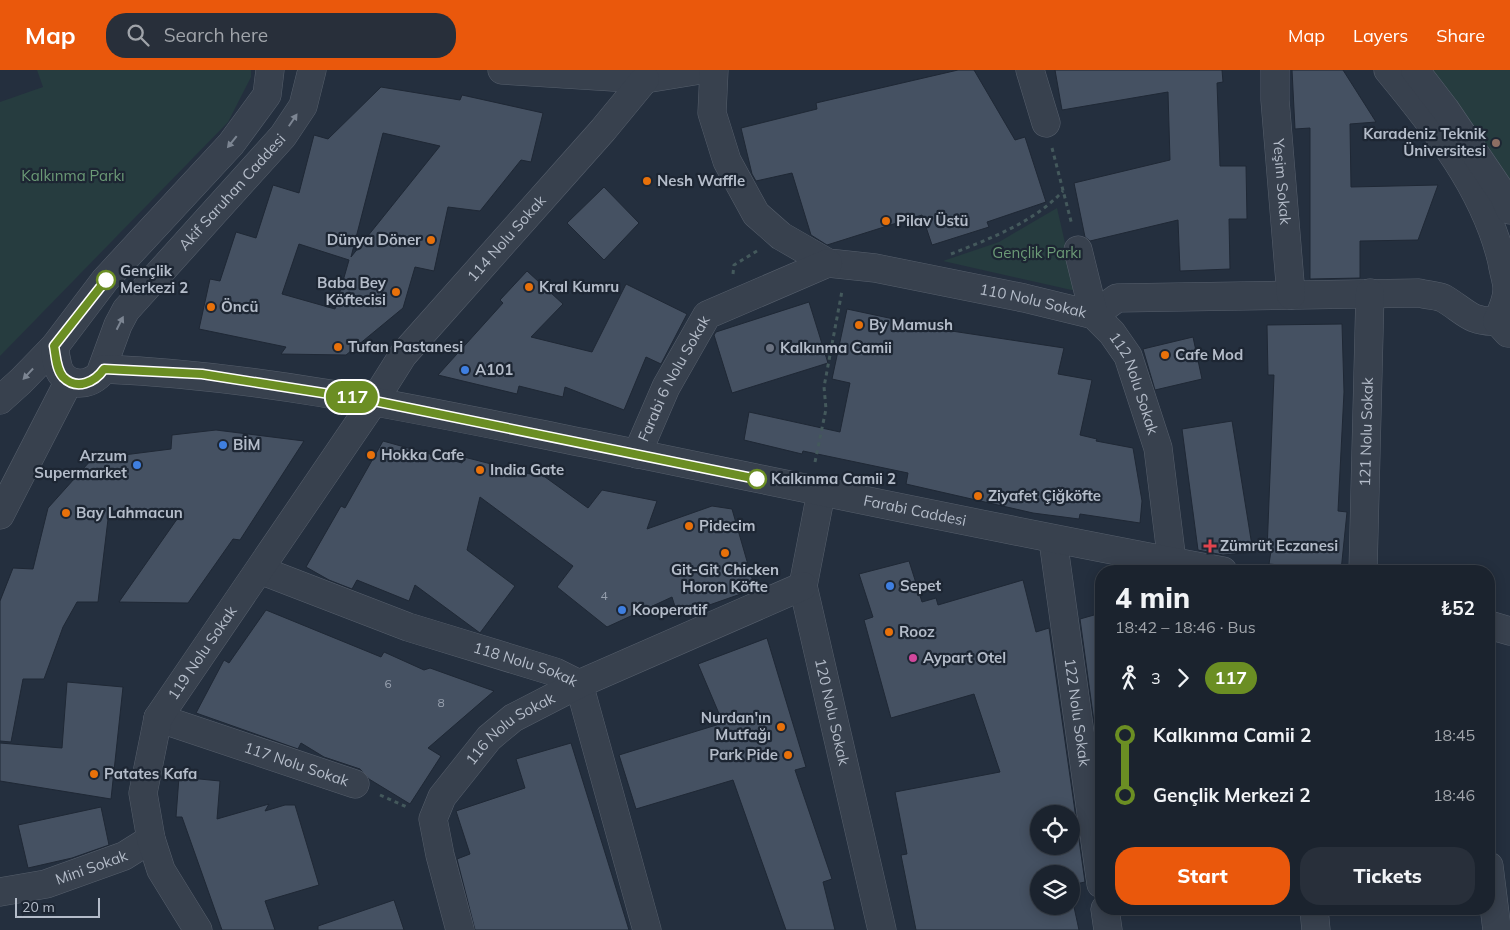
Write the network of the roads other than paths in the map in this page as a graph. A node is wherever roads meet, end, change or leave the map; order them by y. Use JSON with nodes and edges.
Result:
{"nodes":[{"id":1,"x":270,"y":70,"type":"edge"},
{"id":2,"x":502,"y":70,"type":"edge"},
{"id":3,"x":700,"y":70,"type":"edge"},
{"id":4,"x":714,"y":70,"type":"edge"},
{"id":5,"x":1030,"y":70,"type":"edge"},
{"id":6,"x":1275,"y":70,"type":"edge"},
{"id":7,"x":1388,"y":70,"type":"edge"},
{"id":8,"x":1415,"y":70,"type":"edge"},
{"id":9,"x":315,"y":72,"type":"edge"},
{"id":10,"x":645,"y":79,"type":"junction"},
{"id":11,"x":1046,"y":123,"type":"road end"},
{"id":12,"x":1510,"y":210,"type":"edge"},
{"id":13,"x":1078,"y":250,"type":"road end"},
{"id":14,"x":838,"y":264,"type":"junction"},
{"id":15,"x":1370,"y":293,"type":"junction"},
{"id":16,"x":1292,"y":295,"type":"junction"},
{"id":17,"x":1094,"y":315,"type":"junction"},
{"id":18,"x":1504,"y":328,"type":"edge"},
{"id":19,"x":54,"y":346,"type":"junction"},
{"id":20,"x":104,"y":369,"type":"junction"},
{"id":21,"x":69,"y":381,"type":"junction"},
{"id":22,"x":0,"y":400,"type":"edge"},
{"id":23,"x":374,"y":401,"type":"junction"},
{"id":24,"x":637,"y":454,"type":"junction"},
{"id":25,"x":818,"y":480,"type":"junction"},
{"id":26,"x":7,"y":484,"type":"edge"},
{"id":27,"x":0,"y":515,"type":"edge"},
{"id":28,"x":1053,"y":540,"type":"junction"},
{"id":29,"x":1172,"y":562,"type":"junction"},
{"id":30,"x":1189,"y":565,"type":"edge"},
{"id":31,"x":1363,"y":565,"type":"edge"},
{"id":32,"x":260,"y":570,"type":"junction"},
{"id":33,"x":803,"y":586,"type":"junction"},
{"id":34,"x":1495,"y":627,"type":"edge"},
{"id":35,"x":1510,"y":631,"type":"edge"},
{"id":36,"x":579,"y":684,"type":"junction"},
{"id":37,"x":158,"y":718,"type":"junction"},
{"id":38,"x":355,"y":784,"type":"road end"},
{"id":39,"x":151,"y":839,"type":"junction"},
{"id":40,"x":1095,"y":841,"type":"edge"},
{"id":41,"x":0,"y":892,"type":"edge"},
{"id":42,"x":1495,"y":914,"type":"edge"},
{"id":43,"x":1106,"y":915,"type":"edge"},
{"id":44,"x":1315,"y":915,"type":"edge"},
{"id":45,"x":198,"y":930,"type":"edge"},
{"id":46,"x":460,"y":930,"type":"edge"},
{"id":47,"x":647,"y":930,"type":"edge"},
{"id":48,"x":882,"y":930,"type":"edge"},
{"id":49,"x":1108,"y":930,"type":"edge"},
{"id":50,"x":1316,"y":930,"type":"edge"},
{"id":51,"x":1497,"y":930,"type":"edge"}],
"edges":[{"from":1,"to":19,"type":"street","one_way":true},
{"from":2,"to":10,"type":"street"},
{"from":3,"to":10,"type":"street"},
{"from":4,"to":14,"type":"street","name":"110 Nolu Sokak"},
{"from":5,"to":11,"type":"street"},
{"from":6,"to":16,"type":"street","name":"Yeşim Sokak"},
{"from":7,"to":18,"type":"street"},
{"from":8,"to":12,"type":"street"},
{"from":20,"to":9,"type":"street","name":"Akif Saruhan Caddesi","one_way":true},
{"from":10,"to":23,"type":"street","name":"114 Nolu Sokak"},
{"from":13,"to":17,"type":"street"},
{"from":14,"to":17,"type":"street","name":"110 Nolu Sokak"},
{"from":14,"to":24,"type":"street","name":"Farabi 6 Nolu Sokak"},
{"from":15,"to":16,"type":"street","name":"110 Nolu Sokak"},
{"from":15,"to":18,"type":"street","name":"110 Nolu Sokak"},
{"from":15,"to":31,"type":"street","name":"121 Nolu Sokak"},
{"from":16,"to":17,"type":"street","name":"110 Nolu Sokak"},
{"from":17,"to":29,"type":"street","name":"112 Nolu Sokak"},
{"from":19,"to":21,"type":"street"},
{"from":19,"to":22,"type":"street","one_way":true},
{"from":20,"to":21,"type":"street"},
{"from":20,"to":23,"type":"street","name":"Farabi Caddesi"},
{"from":21,"to":26,"type":"street"},
{"from":23,"to":24,"type":"street","name":"Farabi Caddesi"},
{"from":23,"to":32,"type":"street","name":"119 Nolu Sokak"},
{"from":24,"to":25,"type":"street","name":"Farabi Caddesi"},
{"from":25,"to":28,"type":"street","name":"Farabi Caddesi"},
{"from":25,"to":33,"type":"street","name":"120 Nolu Sokak"},
{"from":26,"to":27,"type":"street"},
{"from":28,"to":29,"type":"street","name":"Farabi Caddesi"},
{"from":28,"to":40,"type":"street","name":"122 Nolu Sokak"},
{"from":29,"to":30,"type":"street","name":"Farabi Caddesi"},
{"from":32,"to":36,"type":"street","name":"118 Nolu Sokak"},
{"from":32,"to":37,"type":"street","name":"119 Nolu Sokak"},
{"from":33,"to":36,"type":"street","name":"116 Nolu Sokak"},
{"from":33,"to":48,"type":"street","name":"120 Nolu Sokak"},
{"from":34,"to":35,"type":"street"},
{"from":36,"to":46,"type":"street","name":"116 Nolu Sokak"},
{"from":36,"to":47,"type":"street","name":"118 Nolu Sokak"},
{"from":37,"to":38,"type":"street","name":"117 Nolu Sokak"},
{"from":37,"to":39,"type":"street","name":"119 Nolu Sokak"},
{"from":39,"to":41,"type":"street","name":"Mini Sokak"},
{"from":39,"to":45,"type":"street","name":"119 Nolu Sokak"},
{"from":42,"to":51,"type":"street"},
{"from":43,"to":49,"type":"street"},
{"from":44,"to":50,"type":"street"}]}
